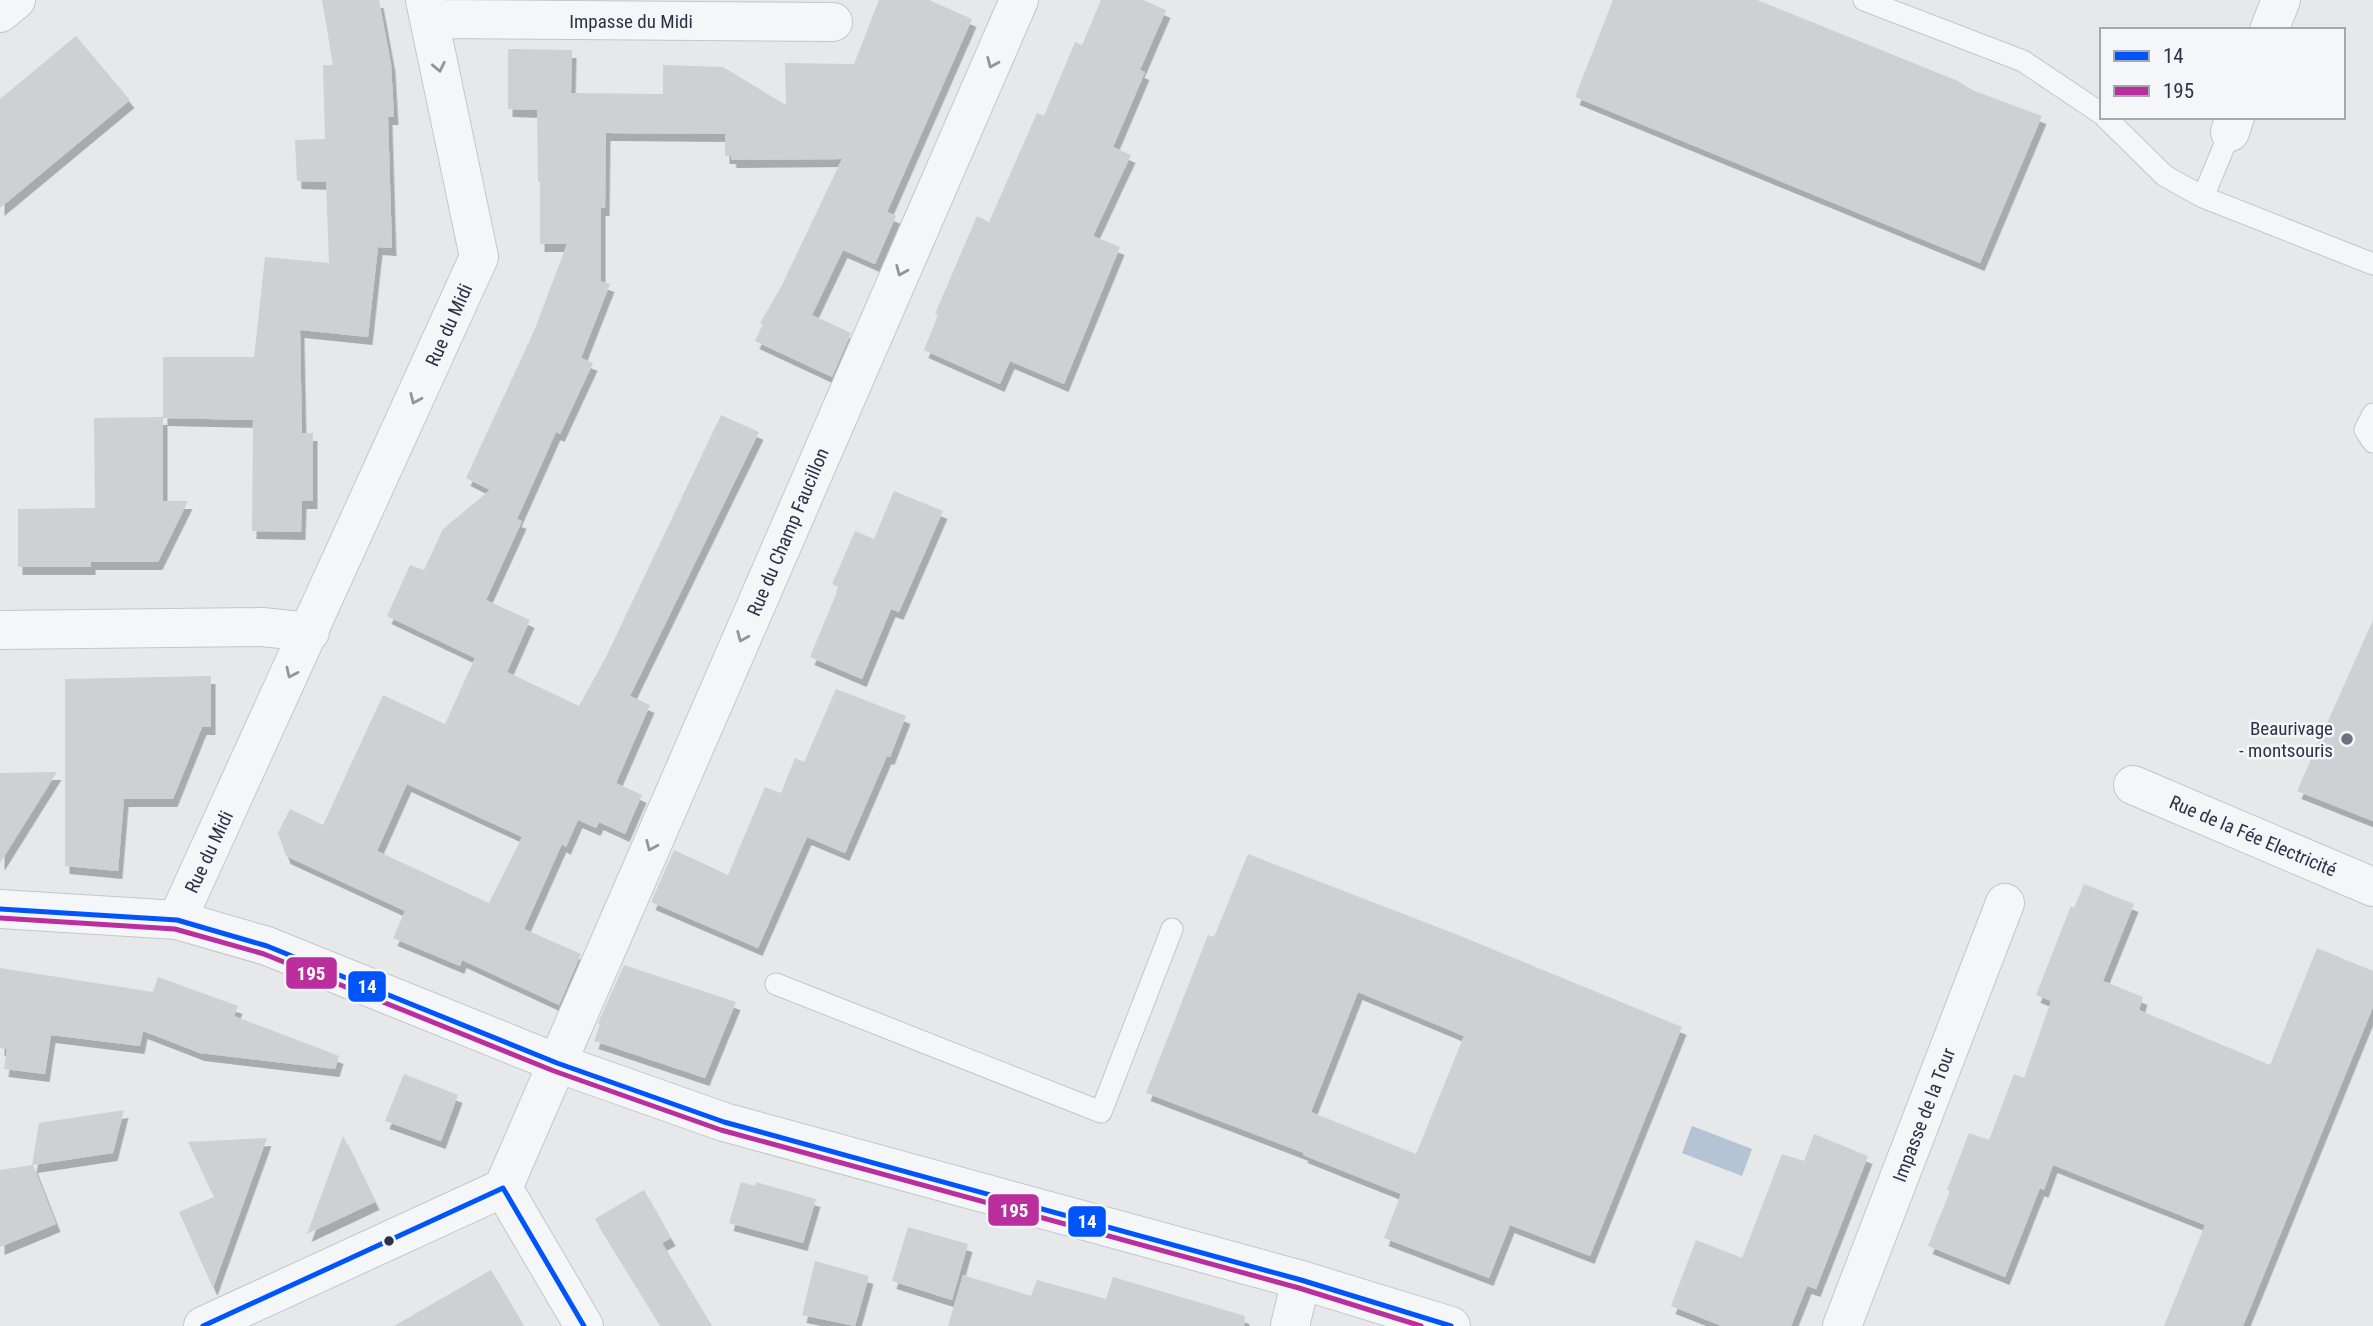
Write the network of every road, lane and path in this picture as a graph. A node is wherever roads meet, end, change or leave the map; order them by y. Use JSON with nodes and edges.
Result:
{"nodes":[{"id":1,"x":16,"y":0,"type":"edge"},
{"id":2,"x":1019,"y":0,"type":"edge"},
{"id":3,"x":1864,"y":0,"type":"edge"},
{"id":4,"x":2281,"y":0,"type":"edge"},
{"id":5,"x":427,"y":10,"type":"edge"},
{"id":6,"x":0,"y":13,"type":"edge"},
{"id":7,"x":834,"y":22,"type":"dead end"},
{"id":8,"x":2270,"y":28,"type":"edge"},
{"id":9,"x":2100,"y":114,"type":"edge"},
{"id":10,"x":2106,"y":119,"type":"edge"},
{"id":11,"x":2233,"y":125,"type":"edge"},
{"id":12,"x":2203,"y":197,"type":"junction"},
{"id":13,"x":2373,"y":264,"type":"edge"},
{"id":14,"x":2373,"y":414,"type":"edge"},
{"id":15,"x":2373,"y":442,"type":"edge"},
{"id":16,"x":0,"y":630,"type":"edge"},
{"id":17,"x":310,"y":632,"type":"junction"},
{"id":18,"x":2133,"y":785,"type":"dead end"},
{"id":19,"x":2373,"y":887,"type":"edge"},
{"id":20,"x":2005,"y":903,"type":"dead end"},
{"id":21,"x":0,"y":909,"type":"edge"},
{"id":22,"x":177,"y":919,"type":"junction"},
{"id":23,"x":1172,"y":929,"type":"dead end"},
{"id":24,"x":776,"y":984,"type":"dead end"},
{"id":25,"x":557,"y":1063,"type":"junction"},
{"id":26,"x":503,"y":1188,"type":"junction"},
{"id":27,"x":1301,"y":1280,"type":"junction"},
{"id":28,"x":203,"y":1326,"type":"edge"},
{"id":29,"x":584,"y":1326,"type":"edge"},
{"id":30,"x":1290,"y":1326,"type":"edge"},
{"id":31,"x":1451,"y":1326,"type":"edge"},
{"id":32,"x":1842,"y":1326,"type":"edge"}],
"edges":[{"from":1,"to":6,"type":"street"},
{"from":2,"to":25,"type":"street","name":"Rue du Champ Faucillon","one_way":true},
{"from":3,"to":9,"type":"lane"},
{"from":4,"to":8,"type":"street"},
{"from":5,"to":7,"type":"street","name":"Impasse du Midi"},
{"from":5,"to":17,"type":"street","name":"Rue du Midi","one_way":true},
{"from":10,"to":12,"type":"lane"},
{"from":11,"to":12,"type":"lane"},
{"from":12,"to":13,"type":"lane"},
{"from":14,"to":15,"type":"lane"},
{"from":16,"to":17,"type":"street"},
{"from":17,"to":22,"type":"street","name":"Rue du Midi","one_way":true},
{"from":18,"to":19,"type":"street","name":"Rue de la Fée Electricité"},
{"from":20,"to":32,"type":"street","name":"Impasse de la Tour"},
{"from":21,"to":22,"type":"street"},
{"from":22,"to":25,"type":"street"},
{"from":23,"to":24,"type":"lane"},
{"from":25,"to":26,"type":"street","name":"Rue du Champ Faucillon"},
{"from":25,"to":27,"type":"street"},
{"from":26,"to":28,"type":"street"},
{"from":26,"to":29,"type":"street"},
{"from":27,"to":30,"type":"street"},
{"from":27,"to":31,"type":"street"}]}
